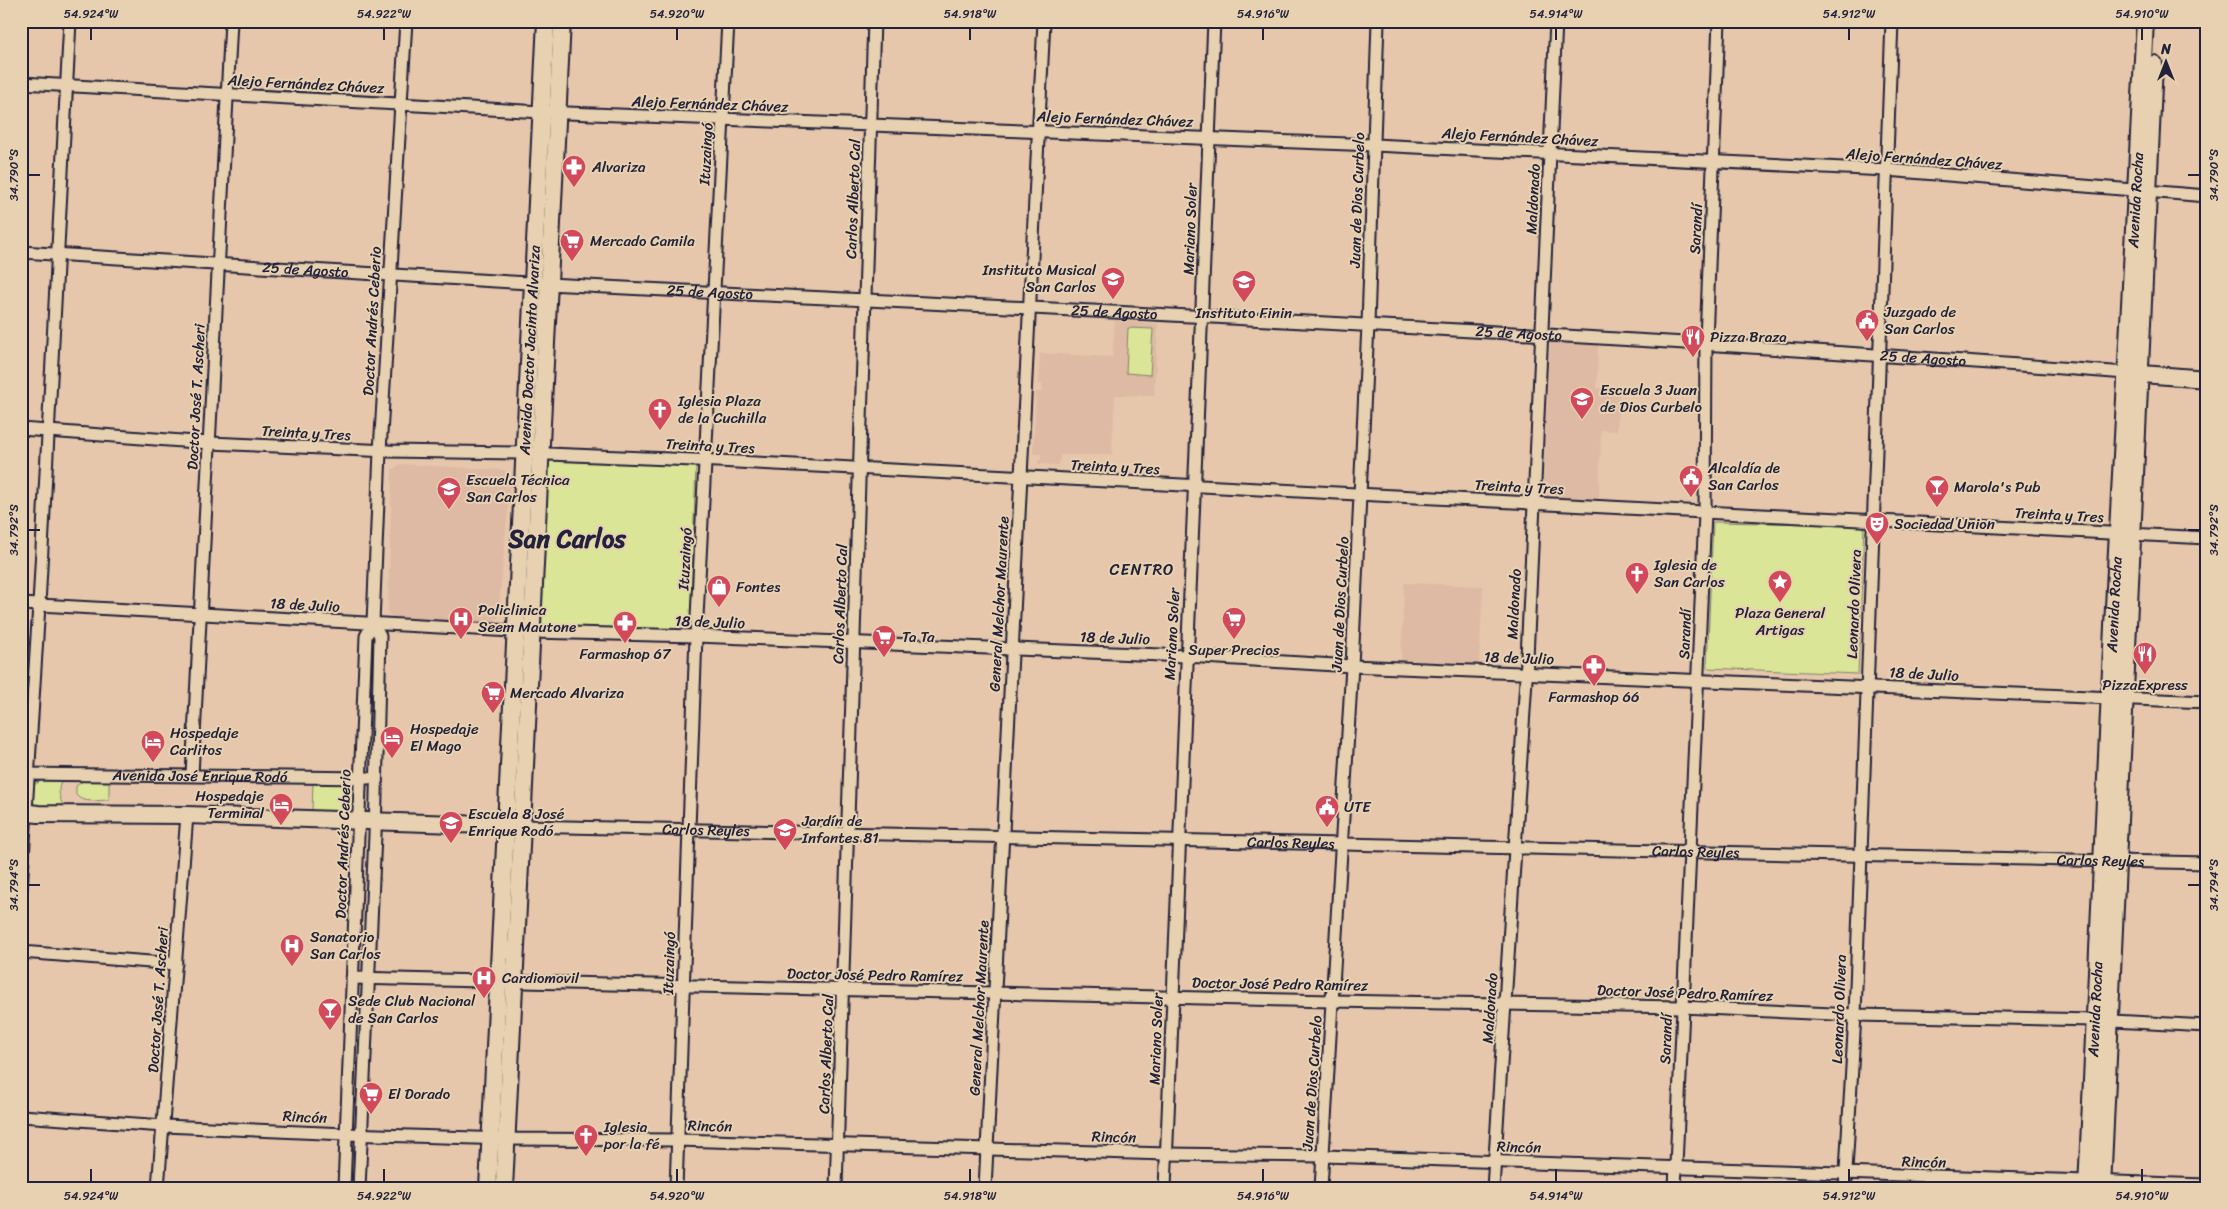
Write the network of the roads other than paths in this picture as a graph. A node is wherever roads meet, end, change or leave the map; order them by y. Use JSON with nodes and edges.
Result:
{"nodes":[{"id":1,"x":70,"y":21,"type":"edge"},
{"id":2,"x":231,"y":21,"type":"edge"},
{"id":3,"x":406,"y":21,"type":"edge"},
{"id":4,"x":546,"y":21,"type":"edge"},
{"id":5,"x":562,"y":21,"type":"edge"},
{"id":6,"x":728,"y":21,"type":"edge"},
{"id":7,"x":874,"y":21,"type":"edge"},
{"id":8,"x":1044,"y":21,"type":"edge"},
{"id":9,"x":1214,"y":21,"type":"edge"},
{"id":10,"x":1378,"y":21,"type":"edge"},
{"id":11,"x":1556,"y":21,"type":"edge"},
{"id":12,"x":1719,"y":21,"type":"edge"},
{"id":13,"x":1892,"y":21,"type":"edge"},
{"id":14,"x":2145,"y":21,"type":"edge"},
{"id":15,"x":2156,"y":21,"type":"edge"},
{"id":16,"x":21,"y":83,"type":"edge"},
{"id":17,"x":67,"y":86,"type":"junction"},
{"id":18,"x":228,"y":94,"type":"junction"},
{"id":19,"x":401,"y":104,"type":"junction"},
{"id":20,"x":550,"y":112,"type":"junction"},
{"id":21,"x":723,"y":120,"type":"junction"},
{"id":22,"x":870,"y":124,"type":"junction"},
{"id":23,"x":1038,"y":131,"type":"junction"},
{"id":24,"x":1209,"y":138,"type":"junction"},
{"id":25,"x":1374,"y":145,"type":"junction"},
{"id":26,"x":1550,"y":154,"type":"junction"},
{"id":27,"x":1714,"y":161,"type":"junction"},
{"id":28,"x":1886,"y":170,"type":"junction"},
{"id":29,"x":2142,"y":190,"type":"junction"},
{"id":30,"x":2207,"y":196,"type":"edge"},
{"id":31,"x":21,"y":252,"type":"edge"},
{"id":32,"x":58,"y":254,"type":"junction"},
{"id":33,"x":218,"y":264,"type":"junction"},
{"id":34,"x":390,"y":274,"type":"junction"},
{"id":35,"x":542,"y":283,"type":"junction"},
{"id":36,"x":714,"y":292,"type":"junction"},
{"id":37,"x":865,"y":298,"type":"junction"},
{"id":38,"x":1029,"y":307,"type":"junction"},
{"id":39,"x":1202,"y":317,"type":"junction"},
{"id":40,"x":1368,"y":325,"type":"junction"},
{"id":41,"x":1540,"y":334,"type":"junction"},
{"id":42,"x":1706,"y":343,"type":"junction"},
{"id":43,"x":1879,"y":354,"type":"junction"},
{"id":44,"x":2133,"y":373,"type":"junction"},
{"id":45,"x":2207,"y":379,"type":"edge"},
{"id":46,"x":21,"y":429,"type":"edge"},
{"id":47,"x":47,"y":430,"type":"junction"},
{"id":48,"x":209,"y":443,"type":"junction"},
{"id":49,"x":380,"y":451,"type":"junction"},
{"id":50,"x":531,"y":453,"type":"junction"},
{"id":51,"x":704,"y":461,"type":"junction"},
{"id":52,"x":860,"y":469,"type":"junction"},
{"id":53,"x":1021,"y":477,"type":"junction"},
{"id":54,"x":1194,"y":486,"type":"junction"},
{"id":55,"x":1360,"y":494,"type":"junction"},
{"id":56,"x":1534,"y":503,"type":"junction"},
{"id":57,"x":1704,"y":514,"type":"junction"},
{"id":58,"x":1872,"y":521,"type":"junction"},
{"id":59,"x":2125,"y":534,"type":"junction"},
{"id":60,"x":2207,"y":538,"type":"edge"},
{"id":61,"x":21,"y":604,"type":"edge"},
{"id":62,"x":39,"y":605,"type":"junction"},
{"id":63,"x":201,"y":615,"type":"junction"},
{"id":64,"x":373,"y":623,"type":"junction"},
{"id":65,"x":523,"y":631,"type":"junction"},
{"id":66,"x":696,"y":636,"type":"junction"},
{"id":67,"x":854,"y":643,"type":"junction"},
{"id":68,"x":1012,"y":649,"type":"junction"},
{"id":69,"x":1186,"y":656,"type":"junction"},
{"id":70,"x":1352,"y":666,"type":"junction"},
{"id":71,"x":1526,"y":673,"type":"junction"},
{"id":72,"x":1698,"y":680,"type":"junction"},
{"id":73,"x":1866,"y":686,"type":"junction"},
{"id":74,"x":2118,"y":698,"type":"junction"},
{"id":75,"x":2207,"y":702,"type":"edge"},
{"id":76,"x":25,"y":774,"type":"edge"},
{"id":77,"x":192,"y":775,"type":"junction"},
{"id":78,"x":360,"y":778,"type":"junction"},
{"id":79,"x":377,"y":779,"type":"junction"},
{"id":80,"x":24,"y":813,"type":"edge"},
{"id":81,"x":187,"y":815,"type":"junction"},
{"id":82,"x":358,"y":821,"type":"junction"},
{"id":83,"x":376,"y":822,"type":"junction"},
{"id":84,"x":514,"y":826,"type":"junction"},
{"id":85,"x":690,"y":829,"type":"junction"},
{"id":86,"x":848,"y":832,"type":"junction"},
{"id":87,"x":1004,"y":836,"type":"junction"},
{"id":88,"x":1178,"y":840,"type":"junction"},
{"id":89,"x":1342,"y":844,"type":"junction"},
{"id":90,"x":1516,"y":848,"type":"junction"},
{"id":91,"x":1690,"y":852,"type":"junction"},
{"id":92,"x":1860,"y":856,"type":"junction"},
{"id":93,"x":2111,"y":859,"type":"junction"},
{"id":94,"x":2207,"y":863,"type":"edge"},
{"id":95,"x":21,"y":890,"type":"edge"},
{"id":96,"x":21,"y":952,"type":"edge"},
{"id":97,"x":176,"y":964,"type":"junction"},
{"id":98,"x":352,"y":978,"type":"junction"},
{"id":99,"x":368,"y":978,"type":"junction"},
{"id":100,"x":507,"y":980,"type":"junction"},
{"id":101,"x":684,"y":985,"type":"junction"},
{"id":102,"x":843,"y":989,"type":"junction"},
{"id":103,"x":995,"y":992,"type":"junction"},
{"id":104,"x":1173,"y":997,"type":"junction"},
{"id":105,"x":1332,"y":1001,"type":"junction"},
{"id":106,"x":1505,"y":1003,"type":"junction"},
{"id":107,"x":1682,"y":1007,"type":"junction"},
{"id":108,"x":1855,"y":1016,"type":"junction"},
{"id":109,"x":2102,"y":1020,"type":"junction"},
{"id":110,"x":2207,"y":1026,"type":"edge"},
{"id":111,"x":21,"y":1116,"type":"edge"},
{"id":112,"x":164,"y":1126,"type":"junction"},
{"id":113,"x":346,"y":1134,"type":"junction"},
{"id":114,"x":361,"y":1135,"type":"junction"},
{"id":115,"x":499,"y":1139,"type":"junction"},
{"id":116,"x":677,"y":1140,"type":"junction"},
{"id":117,"x":837,"y":1145,"type":"junction"},
{"id":118,"x":987,"y":1148,"type":"junction"},
{"id":119,"x":1167,"y":1154,"type":"junction"},
{"id":120,"x":1323,"y":1156,"type":"junction"},
{"id":121,"x":1495,"y":1162,"type":"junction"},
{"id":122,"x":1676,"y":1168,"type":"junction"},
{"id":123,"x":1846,"y":1174,"type":"junction"},
{"id":124,"x":2094,"y":1185,"type":"edge"},
{"id":125,"x":2207,"y":1185,"type":"edge"},
{"id":126,"x":158,"y":1188,"type":"edge"},
{"id":127,"x":344,"y":1188,"type":"edge"},
{"id":128,"x":359,"y":1188,"type":"edge"},
{"id":129,"x":488,"y":1188,"type":"edge"},
{"id":130,"x":504,"y":1188,"type":"edge"},
{"id":131,"x":676,"y":1188,"type":"edge"},
{"id":132,"x":836,"y":1188,"type":"edge"},
{"id":133,"x":985,"y":1188,"type":"edge"},
{"id":134,"x":1165,"y":1188,"type":"edge"},
{"id":135,"x":1321,"y":1188,"type":"edge"},
{"id":136,"x":1493,"y":1188,"type":"edge"},
{"id":137,"x":1675,"y":1188,"type":"edge"},
{"id":138,"x":1845,"y":1188,"type":"edge"}],
"edges":[{"from":1,"to":17,"type":"street"},
{"from":2,"to":18,"type":"street","name":"Doctor José T. Ascheri"},
{"from":3,"to":19,"type":"street","name":"Doctor Andrés Ceberio"},
{"from":4,"to":20,"type":"street","name":"Avenida Doctor Jacinto Alvariza"},
{"from":5,"to":20,"type":"street","name":"Avenida Doctor Jacinto Alvariza"},
{"from":6,"to":21,"type":"street","name":"Ituzaingó"},
{"from":7,"to":22,"type":"street","name":"Carlos Alberto Cal"},
{"from":8,"to":23,"type":"street","name":"General Melchor Maurente"},
{"from":9,"to":24,"type":"street","name":"Mariano Soler"},
{"from":10,"to":25,"type":"street","name":"Juan de Dios Curbelo"},
{"from":11,"to":26,"type":"street","name":"Maldonado"},
{"from":12,"to":27,"type":"street","name":"Sarandí"},
{"from":13,"to":28,"type":"street","name":"Leonardo Olivera"},
{"from":14,"to":29,"type":"street","name":"Avenida Rocha"},
{"from":15,"to":29,"type":"street","name":"Avenida Rocha"},
{"from":16,"to":17,"type":"street","name":"Alejo Fernández Chávez"},
{"from":17,"to":18,"type":"street","name":"Alejo Fernández Chávez"},
{"from":17,"to":32,"type":"street"},
{"from":18,"to":19,"type":"street","name":"Alejo Fernández Chávez"},
{"from":18,"to":33,"type":"street","name":"Doctor José T. Ascheri"},
{"from":19,"to":20,"type":"street","name":"Alejo Fernández Chávez"},
{"from":19,"to":34,"type":"street","name":"Doctor Andrés Ceberio"},
{"from":20,"to":21,"type":"street","name":"Alejo Fernández Chávez"},
{"from":20,"to":35,"type":"street","name":"Avenida Doctor Jacinto Alvariza"},
{"from":21,"to":22,"type":"street","name":"Alejo Fernández Chávez"},
{"from":21,"to":36,"type":"street","name":"Ituzaingó"},
{"from":22,"to":23,"type":"street","name":"Alejo Fernández Chávez"},
{"from":22,"to":37,"type":"street","name":"Carlos Alberto Cal"},
{"from":23,"to":24,"type":"street","name":"Alejo Fernández Chávez"},
{"from":23,"to":38,"type":"street","name":"General Melchor Maurente"},
{"from":24,"to":25,"type":"street","name":"Alejo Fernández Chávez"},
{"from":24,"to":39,"type":"street","name":"Mariano Soler"},
{"from":25,"to":26,"type":"street","name":"Alejo Fernández Chávez"},
{"from":25,"to":40,"type":"street","name":"Juan de Dios Curbelo"},
{"from":26,"to":27,"type":"street","name":"Alejo Fernández Chávez"},
{"from":26,"to":41,"type":"street","name":"Maldonado"},
{"from":27,"to":28,"type":"street","name":"Alejo Fernández Chávez"},
{"from":27,"to":42,"type":"street","name":"Sarandí"},
{"from":28,"to":29,"type":"street","name":"Alejo Fernández Chávez"},
{"from":28,"to":43,"type":"street","name":"Leonardo Olivera"},
{"from":29,"to":30,"type":"street","name":"Alejo Fernández Chávez"},
{"from":29,"to":44,"type":"street","name":"Avenida Rocha"},
{"from":31,"to":32,"type":"street","name":"25 de Agosto"},
{"from":32,"to":33,"type":"street","name":"25 de Agosto"},
{"from":32,"to":47,"type":"street"},
{"from":33,"to":34,"type":"street","name":"25 de Agosto"},
{"from":33,"to":48,"type":"street","name":"Doctor José T. Ascheri"},
{"from":34,"to":35,"type":"street","name":"25 de Agosto"},
{"from":34,"to":49,"type":"street","name":"Doctor Andrés Ceberio"},
{"from":35,"to":36,"type":"street","name":"25 de Agosto"},
{"from":35,"to":50,"type":"street","name":"Avenida Doctor Jacinto Alvariza"},
{"from":36,"to":37,"type":"street","name":"25 de Agosto"},
{"from":36,"to":51,"type":"street","name":"Ituzaingó"},
{"from":37,"to":38,"type":"street","name":"25 de Agosto"},
{"from":37,"to":52,"type":"street","name":"Carlos Alberto Cal"},
{"from":38,"to":39,"type":"street","name":"25 de Agosto"},
{"from":38,"to":53,"type":"street","name":"General Melchor Maurente"},
{"from":39,"to":40,"type":"street","name":"25 de Agosto"},
{"from":39,"to":54,"type":"street","name":"Mariano Soler"},
{"from":40,"to":41,"type":"street","name":"25 de Agosto"},
{"from":40,"to":55,"type":"street","name":"Juan de Dios Curbelo"},
{"from":41,"to":42,"type":"street","name":"25 de Agosto"},
{"from":41,"to":56,"type":"street","name":"Maldonado"},
{"from":42,"to":43,"type":"street","name":"25 de Agosto"},
{"from":42,"to":57,"type":"street","name":"Sarandí"},
{"from":43,"to":44,"type":"street","name":"25 de Agosto"},
{"from":43,"to":58,"type":"street","name":"Leonardo Olivera"},
{"from":44,"to":45,"type":"street","name":"25 de Agosto"},
{"from":44,"to":59,"type":"street","name":"Avenida Rocha"},
{"from":46,"to":47,"type":"street","name":"Treinta y Tres"},
{"from":47,"to":48,"type":"street","name":"Treinta y Tres"},
{"from":47,"to":62,"type":"street"},
{"from":48,"to":49,"type":"street","name":"Treinta y Tres"},
{"from":48,"to":63,"type":"street","name":"Doctor José T. Ascheri"},
{"from":49,"to":50,"type":"street","name":"Treinta y Tres"},
{"from":49,"to":64,"type":"street","name":"Doctor Andrés Ceberio"},
{"from":50,"to":51,"type":"street","name":"Treinta y Tres"},
{"from":50,"to":65,"type":"street","name":"Avenida Doctor Jacinto Alvariza"},
{"from":51,"to":52,"type":"street","name":"Treinta y Tres"},
{"from":51,"to":66,"type":"street","name":"Ituzaingó"},
{"from":52,"to":53,"type":"street","name":"Treinta y Tres"},
{"from":52,"to":67,"type":"street","name":"Carlos Alberto Cal"},
{"from":53,"to":54,"type":"street","name":"Treinta y Tres"},
{"from":53,"to":68,"type":"street","name":"General Melchor Maurente"},
{"from":54,"to":55,"type":"street","name":"Treinta y Tres"},
{"from":54,"to":69,"type":"street","name":"Mariano Soler"},
{"from":55,"to":56,"type":"street","name":"Treinta y Tres"},
{"from":55,"to":70,"type":"street","name":"Juan de Dios Curbelo"},
{"from":56,"to":57,"type":"street","name":"Treinta y Tres"},
{"from":56,"to":71,"type":"street","name":"Maldonado"},
{"from":57,"to":58,"type":"street","name":"Treinta y Tres"},
{"from":57,"to":72,"type":"street","name":"Sarandí"},
{"from":58,"to":59,"type":"street","name":"Treinta y Tres"},
{"from":58,"to":73,"type":"street","name":"Leonardo Olivera"},
{"from":59,"to":60,"type":"street","name":"Treinta y Tres"},
{"from":59,"to":74,"type":"street","name":"Avenida Rocha"},
{"from":61,"to":62,"type":"street","name":"18 de Julio"},
{"from":62,"to":63,"type":"street","name":"18 de Julio"},
{"from":62,"to":76,"type":"street"},
{"from":63,"to":64,"type":"street","name":"18 de Julio"},
{"from":63,"to":77,"type":"street","name":"Doctor José T. Ascheri"},
{"from":64,"to":65,"type":"street","name":"18 de Julio"},
{"from":64,"to":78,"type":"street","name":"Doctor Andrés Ceberio"},
{"from":64,"to":79,"type":"street","name":"Doctor Andrés Ceberio"},
{"from":65,"to":66,"type":"street","name":"18 de Julio"},
{"from":65,"to":84,"type":"street","name":"Avenida Doctor Jacinto Alvariza"},
{"from":66,"to":67,"type":"street","name":"18 de Julio"},
{"from":66,"to":85,"type":"street","name":"Ituzaingó"},
{"from":67,"to":68,"type":"street","name":"18 de Julio"},
{"from":67,"to":86,"type":"street","name":"Carlos Alberto Cal"},
{"from":68,"to":69,"type":"street","name":"18 de Julio"},
{"from":68,"to":87,"type":"street","name":"General Melchor Maurente"},
{"from":69,"to":70,"type":"street","name":"18 de Julio"},
{"from":69,"to":88,"type":"street","name":"Mariano Soler"},
{"from":70,"to":71,"type":"street","name":"18 de Julio"},
{"from":70,"to":89,"type":"street","name":"Juan de Dios Curbelo"},
{"from":71,"to":72,"type":"street","name":"18 de Julio"},
{"from":71,"to":90,"type":"street","name":"Maldonado"},
{"from":72,"to":73,"type":"street","name":"18 de Julio"},
{"from":72,"to":91,"type":"street","name":"Sarandí"},
{"from":73,"to":74,"type":"street","name":"18 de Julio"},
{"from":73,"to":92,"type":"street","name":"Leonardo Olivera"},
{"from":74,"to":75,"type":"street","name":"18 de Julio"},
{"from":74,"to":93,"type":"street","name":"Avenida Rocha"},
{"from":76,"to":77,"type":"street","name":"Avenida José Enrique Rodó"},
{"from":76,"to":80,"type":"street"},
{"from":77,"to":78,"type":"street","name":"Avenida José Enrique Rodó"},
{"from":78,"to":79,"type":"street","name":"Avenida José Enrique Rodó"},
{"from":78,"to":82,"type":"street","name":"Doctor Andrés Ceberio"},
{"from":79,"to":83,"type":"street","name":"Doctor Andrés Ceberio"},
{"from":80,"to":81,"type":"street"},
{"from":80,"to":95,"type":"street"},
{"from":81,"to":82,"type":"street"},
{"from":81,"to":97,"type":"street","name":"Doctor José T. Ascheri"},
{"from":82,"to":83,"type":"street"},
{"from":82,"to":98,"type":"street","name":"Doctor Andrés Ceberio"},
{"from":83,"to":84,"type":"street","name":"Carlos Reyles"},
{"from":83,"to":99,"type":"street","name":"Doctor Andrés Ceberio"},
{"from":84,"to":85,"type":"street","name":"Carlos Reyles"},
{"from":84,"to":100,"type":"street","name":"Avenida Doctor Jacinto Alvariza"},
{"from":85,"to":86,"type":"street","name":"Carlos Reyles"},
{"from":85,"to":101,"type":"street","name":"Ituzaingó"},
{"from":86,"to":87,"type":"street","name":"Carlos Reyles"},
{"from":86,"to":102,"type":"street","name":"Carlos Alberto Cal"},
{"from":87,"to":88,"type":"street","name":"Carlos Reyles"},
{"from":87,"to":103,"type":"street","name":"General Melchor Maurente"},
{"from":88,"to":89,"type":"street","name":"Carlos Reyles"},
{"from":88,"to":104,"type":"street","name":"Mariano Soler"},
{"from":89,"to":90,"type":"street","name":"Carlos Reyles"},
{"from":89,"to":105,"type":"street","name":"Juan de Dios Curbelo"},
{"from":90,"to":91,"type":"street","name":"Carlos Reyles"},
{"from":90,"to":106,"type":"street","name":"Maldonado"},
{"from":91,"to":92,"type":"street","name":"Carlos Reyles"},
{"from":91,"to":107,"type":"street","name":"Sarandí"},
{"from":92,"to":93,"type":"street","name":"Carlos Reyles"},
{"from":92,"to":108,"type":"street","name":"Leonardo Olivera"},
{"from":93,"to":94,"type":"street","name":"Carlos Reyles"},
{"from":93,"to":109,"type":"street","name":"Avenida Rocha"},
{"from":96,"to":97,"type":"street"},
{"from":97,"to":112,"type":"street","name":"Doctor José T. Ascheri"},
{"from":98,"to":99,"type":"street","name":"Doctor José Pedro Ramírez"},
{"from":98,"to":113,"type":"street","name":"Doctor Andrés Ceberio"},
{"from":99,"to":100,"type":"street","name":"Doctor José Pedro Ramírez"},
{"from":99,"to":114,"type":"street","name":"Doctor Andrés Ceberio"},
{"from":100,"to":101,"type":"street","name":"Doctor José Pedro Ramírez"},
{"from":100,"to":115,"type":"street","name":"Avenida Doctor Jacinto Alvariza"},
{"from":101,"to":102,"type":"street","name":"Doctor José Pedro Ramírez"},
{"from":101,"to":116,"type":"street","name":"Ituzaingó"},
{"from":102,"to":103,"type":"street","name":"Doctor José Pedro Ramírez"},
{"from":102,"to":117,"type":"street","name":"Carlos Alberto Cal"},
{"from":103,"to":104,"type":"street","name":"Doctor José Pedro Ramírez"},
{"from":103,"to":118,"type":"street","name":"General Melchor Maurente"},
{"from":104,"to":105,"type":"street","name":"Doctor José Pedro Ramírez"},
{"from":104,"to":119,"type":"street","name":"Mariano Soler"},
{"from":105,"to":106,"type":"street","name":"Doctor José Pedro Ramírez"},
{"from":105,"to":120,"type":"street","name":"Juan de Dios Curbelo"},
{"from":106,"to":107,"type":"street","name":"Doctor José Pedro Ramírez"},
{"from":106,"to":121,"type":"street","name":"Maldonado"},
{"from":107,"to":108,"type":"street","name":"Doctor José Pedro Ramírez"},
{"from":107,"to":122,"type":"street","name":"Sarandí"},
{"from":108,"to":109,"type":"street","name":"Doctor José Pedro Ramírez"},
{"from":108,"to":123,"type":"street","name":"Leonardo Olivera"},
{"from":109,"to":110,"type":"street","name":"Doctor José Pedro Ramírez"},
{"from":109,"to":124,"type":"street","name":"Avenida Rocha"},
{"from":111,"to":112,"type":"street","name":"Rincón"},
{"from":112,"to":113,"type":"street","name":"Rincón"},
{"from":112,"to":126,"type":"street","name":"Doctor José T. Ascheri"},
{"from":113,"to":114,"type":"street","name":"Rincón"},
{"from":113,"to":127,"type":"street","name":"Doctor Andrés Ceberio"},
{"from":114,"to":115,"type":"street","name":"Rincón"},
{"from":114,"to":128,"type":"street","name":"Doctor Andrés Ceberio"},
{"from":115,"to":116,"type":"street","name":"Rincón"},
{"from":115,"to":129,"type":"street","name":"Avenida Doctor Jacinto Alvariza"},
{"from":115,"to":130,"type":"street","name":"Avenida Doctor Jacinto Alvariza"},
{"from":116,"to":117,"type":"street","name":"Rincón"},
{"from":116,"to":131,"type":"street","name":"Ituzaingó"},
{"from":117,"to":118,"type":"street","name":"Rincón"},
{"from":117,"to":132,"type":"street","name":"Carlos Alberto Cal"},
{"from":118,"to":119,"type":"street","name":"Rincón"},
{"from":118,"to":133,"type":"street","name":"General Melchor Maurente"},
{"from":119,"to":120,"type":"street","name":"Rincón"},
{"from":119,"to":134,"type":"street","name":"Mariano Soler"},
{"from":120,"to":121,"type":"street","name":"Rincón"},
{"from":120,"to":135,"type":"street","name":"Juan de Dios Curbelo"},
{"from":121,"to":122,"type":"street","name":"Rincón"},
{"from":121,"to":136,"type":"street","name":"Maldonado"},
{"from":122,"to":123,"type":"street","name":"Rincón"},
{"from":122,"to":137,"type":"street","name":"Sarandí"},
{"from":123,"to":124,"type":"street","name":"Rincón"},
{"from":123,"to":138,"type":"street","name":"Leonardo Olivera"},
{"from":124,"to":125,"type":"street","name":"Rincón"}]}
